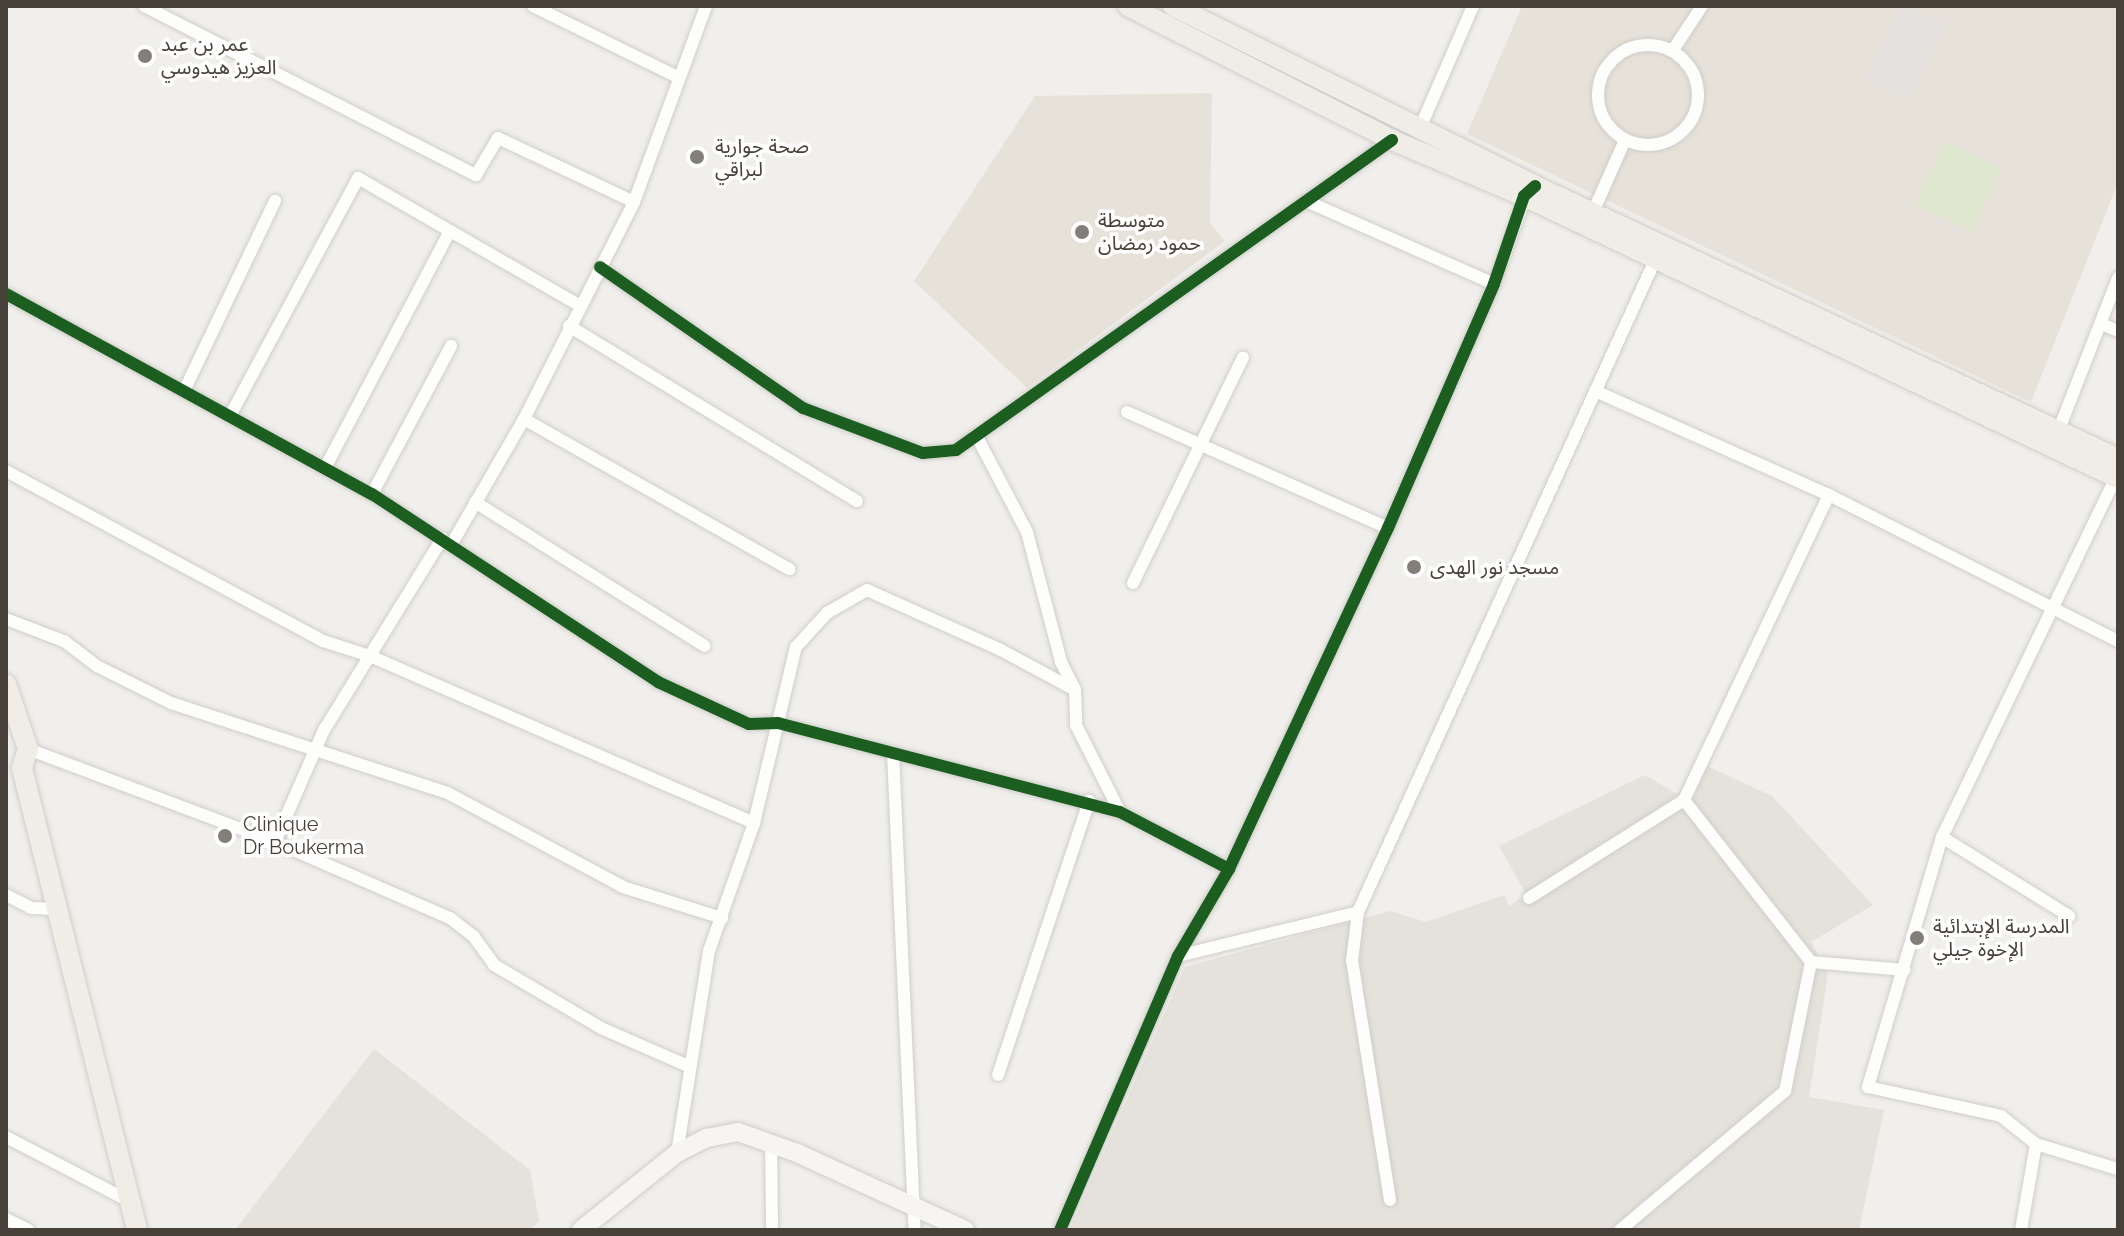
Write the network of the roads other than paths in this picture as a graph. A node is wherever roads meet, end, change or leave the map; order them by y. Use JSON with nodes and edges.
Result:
{"nodes":[{"id":1,"x":145,"y":6,"type":"edge"},
{"id":2,"x":533,"y":6,"type":"edge"},
{"id":3,"x":706,"y":6,"type":"edge"},
{"id":4,"x":1128,"y":6,"type":"edge"},
{"id":5,"x":1173,"y":6,"type":"edge"},
{"id":6,"x":1473,"y":6,"type":"edge"},
{"id":7,"x":1702,"y":6,"type":"edge"},
{"id":8,"x":1673,"y":50,"type":"junction"},
{"id":9,"x":677,"y":77,"type":"junction"},
{"id":10,"x":1420,"y":128,"type":"junction"},
{"id":11,"x":1392,"y":140,"type":"junction"},
{"id":12,"x":1625,"y":140,"type":"junction"},
{"id":13,"x":1529,"y":191,"type":"junction"},
{"id":14,"x":275,"y":201,"type":"dead end"},
{"id":15,"x":1306,"y":201,"type":"junction"},
{"id":16,"x":634,"y":202,"type":"junction"},
{"id":17,"x":1593,"y":212,"type":"junction"},
{"id":18,"x":449,"y":233,"type":"junction"},
{"id":19,"x":1656,"y":258,"type":"junction"},
{"id":20,"x":600,"y":267,"type":"junction"},
{"id":21,"x":2118,"y":278,"type":"edge"},
{"id":22,"x":1494,"y":284,"type":"junction"},
{"id":23,"x":6,"y":294,"type":"edge"},
{"id":24,"x":579,"y":305,"type":"junction"},
{"id":25,"x":2101,"y":324,"type":"junction"},
{"id":26,"x":569,"y":326,"type":"junction"},
{"id":27,"x":2118,"y":331,"type":"edge"},
{"id":28,"x":451,"y":346,"type":"dead end"},
{"id":29,"x":1243,"y":357,"type":"dead end"},
{"id":30,"x":184,"y":391,"type":"junction"},
{"id":31,"x":1595,"y":391,"type":"junction"},
{"id":32,"x":1127,"y":412,"type":"dead end"},
{"id":33,"x":231,"y":414,"type":"junction"},
{"id":34,"x":524,"y":419,"type":"junction"},
{"id":35,"x":976,"y":435,"type":"junction"},
{"id":36,"x":2056,"y":438,"type":"junction"},
{"id":37,"x":1198,"y":442,"type":"junction"},
{"id":38,"x":325,"y":468,"type":"junction"},
{"id":39,"x":6,"y":471,"type":"edge"},
{"id":40,"x":2117,"y":471,"type":"edge"},
{"id":41,"x":372,"y":494,"type":"junction"},
{"id":42,"x":1829,"y":495,"type":"junction"},
{"id":43,"x":857,"y":501,"type":"dead end"},
{"id":44,"x":475,"y":502,"type":"junction"},
{"id":45,"x":1388,"y":528,"type":"junction"},
{"id":46,"x":446,"y":542,"type":"junction"},
{"id":47,"x":789,"y":569,"type":"dead end"},
{"id":48,"x":1133,"y":583,"type":"dead end"},
{"id":49,"x":2054,"y":611,"type":"junction"},
{"id":50,"x":6,"y":619,"type":"edge"},
{"id":51,"x":2118,"y":641,"type":"edge"},
{"id":52,"x":705,"y":646,"type":"dead end"},
{"id":53,"x":370,"y":656,"type":"junction"},
{"id":54,"x":6,"y":684,"type":"edge"},
{"id":55,"x":1075,"y":690,"type":"junction"},
{"id":56,"x":778,"y":723,"type":"junction"},
{"id":57,"x":315,"y":751,"type":"junction"},
{"id":58,"x":893,"y":753,"type":"junction"},
{"id":59,"x":19,"y":763,"type":"edge"},
{"id":60,"x":1684,"y":800,"type":"junction"},
{"id":61,"x":1089,"y":801,"type":"junction"},
{"id":62,"x":1120,"y":812,"type":"junction"},
{"id":63,"x":754,"y":823,"type":"junction"},
{"id":64,"x":1942,"y":837,"type":"junction"},
{"id":65,"x":275,"y":842,"type":"junction"},
{"id":66,"x":1229,"y":869,"type":"junction"},
{"id":67,"x":6,"y":895,"type":"edge"},
{"id":68,"x":1529,"y":898,"type":"dead end"},
{"id":69,"x":58,"y":909,"type":"junction"},
{"id":70,"x":1358,"y":912,"type":"junction"},
{"id":71,"x":2069,"y":916,"type":"dead end"},
{"id":72,"x":722,"y":918,"type":"junction"},
{"id":73,"x":1178,"y":956,"type":"junction"},
{"id":74,"x":1811,"y":962,"type":"junction"},
{"id":75,"x":1905,"y":970,"type":"junction"},
{"id":76,"x":688,"y":1066,"type":"junction"},
{"id":77,"x":998,"y":1075,"type":"dead end"},
{"id":78,"x":6,"y":1137,"type":"edge"},
{"id":79,"x":771,"y":1142,"type":"junction"},
{"id":80,"x":2036,"y":1144,"type":"junction"},
{"id":81,"x":677,"y":1153,"type":"junction"},
{"id":82,"x":2118,"y":1169,"type":"edge"},
{"id":83,"x":1390,"y":1200,"type":"dead end"},
{"id":84,"x":129,"y":1201,"type":"junction"},
{"id":85,"x":913,"y":1210,"type":"junction"},
{"id":86,"x":6,"y":1219,"type":"edge"},
{"id":87,"x":29,"y":1230,"type":"edge"},
{"id":88,"x":137,"y":1230,"type":"edge"},
{"id":89,"x":581,"y":1230,"type":"edge"},
{"id":90,"x":772,"y":1230,"type":"edge"},
{"id":91,"x":915,"y":1230,"type":"edge"},
{"id":92,"x":965,"y":1230,"type":"edge"},
{"id":93,"x":1060,"y":1230,"type":"edge"},
{"id":94,"x":1620,"y":1230,"type":"edge"},
{"id":95,"x":2021,"y":1230,"type":"edge"}],
"edges":[{"from":1,"to":16,"type":"street"},
{"from":2,"to":9,"type":"street"},
{"from":3,"to":9,"type":"street"},
{"from":4,"to":11,"type":"main road"},
{"from":5,"to":10,"type":"main road"},
{"from":6,"to":10,"type":"street"},
{"from":7,"to":8,"type":"street"},
{"from":8,"to":12,"type":"street"},
{"from":8,"to":12,"type":"street"},
{"from":9,"to":16,"type":"street"},
{"from":10,"to":13,"type":"main road"},
{"from":11,"to":13,"type":"main road"},
{"from":11,"to":15,"type":"street"},
{"from":12,"to":17,"type":"street"},
{"from":13,"to":17,"type":"main road"},
{"from":13,"to":19,"type":"main road"},
{"from":13,"to":22,"type":"street"},
{"from":14,"to":30,"type":"street"},
{"from":15,"to":22,"type":"street"},
{"from":15,"to":35,"type":"street"},
{"from":16,"to":20,"type":"street"},
{"from":17,"to":36,"type":"main road"},
{"from":18,"to":24,"type":"street"},
{"from":18,"to":33,"type":"street"},
{"from":18,"to":38,"type":"street"},
{"from":19,"to":31,"type":"street"},
{"from":19,"to":36,"type":"main road"},
{"from":20,"to":24,"type":"street"},
{"from":20,"to":35,"type":"street"},
{"from":21,"to":25,"type":"street"},
{"from":22,"to":45,"type":"street"},
{"from":23,"to":30,"type":"street"},
{"from":24,"to":26,"type":"street"},
{"from":25,"to":27,"type":"street"},
{"from":25,"to":36,"type":"street"},
{"from":26,"to":34,"type":"street"},
{"from":26,"to":43,"type":"street"},
{"from":28,"to":41,"type":"street"},
{"from":29,"to":37,"type":"street"},
{"from":30,"to":33,"type":"street"},
{"from":31,"to":42,"type":"street"},
{"from":31,"to":70,"type":"street"},
{"from":32,"to":37,"type":"street"},
{"from":33,"to":38,"type":"street"},
{"from":34,"to":44,"type":"street"},
{"from":34,"to":47,"type":"street"},
{"from":35,"to":55,"type":"street"},
{"from":36,"to":40,"type":"main road"},
{"from":37,"to":45,"type":"street"},
{"from":37,"to":48,"type":"street"},
{"from":38,"to":41,"type":"street"},
{"from":39,"to":53,"type":"street"},
{"from":40,"to":49,"type":"street"},
{"from":41,"to":46,"type":"street"},
{"from":42,"to":49,"type":"street"},
{"from":42,"to":60,"type":"street"},
{"from":44,"to":46,"type":"street"},
{"from":44,"to":52,"type":"street"},
{"from":45,"to":66,"type":"street"},
{"from":46,"to":53,"type":"street"},
{"from":46,"to":56,"type":"street"},
{"from":49,"to":51,"type":"street"},
{"from":49,"to":64,"type":"street"},
{"from":50,"to":57,"type":"street"},
{"from":53,"to":57,"type":"street"},
{"from":53,"to":63,"type":"street"},
{"from":54,"to":59,"type":"main road"},
{"from":55,"to":56,"type":"street"},
{"from":55,"to":62,"type":"street"},
{"from":56,"to":58,"type":"street"},
{"from":56,"to":63,"type":"street"},
{"from":57,"to":65,"type":"street"},
{"from":57,"to":72,"type":"street"},
{"from":58,"to":61,"type":"street"},
{"from":58,"to":85,"type":"street"},
{"from":59,"to":65,"type":"street"},
{"from":59,"to":69,"type":"main road"},
{"from":60,"to":68,"type":"street"},
{"from":60,"to":74,"type":"street"},
{"from":61,"to":62,"type":"street"},
{"from":61,"to":77,"type":"street"},
{"from":62,"to":66,"type":"street"},
{"from":63,"to":72,"type":"street"},
{"from":64,"to":71,"type":"street"},
{"from":64,"to":75,"type":"street"},
{"from":65,"to":76,"type":"street"},
{"from":66,"to":73,"type":"street"},
{"from":67,"to":69,"type":"street"},
{"from":69,"to":84,"type":"main road"},
{"from":70,"to":73,"type":"street"},
{"from":70,"to":83,"type":"street"},
{"from":72,"to":76,"type":"street"},
{"from":73,"to":93,"type":"street"},
{"from":74,"to":75,"type":"street"},
{"from":74,"to":94,"type":"street"},
{"from":75,"to":80,"type":"street"},
{"from":76,"to":81,"type":"street"},
{"from":78,"to":84,"type":"street"},
{"from":79,"to":81,"type":"street"},
{"from":79,"to":85,"type":"street"},
{"from":79,"to":90,"type":"street"},
{"from":80,"to":82,"type":"street"},
{"from":80,"to":95,"type":"street"},
{"from":81,"to":89,"type":"street"},
{"from":84,"to":88,"type":"main road"},
{"from":85,"to":91,"type":"street"},
{"from":85,"to":92,"type":"street"},
{"from":86,"to":87,"type":"street"}]}
